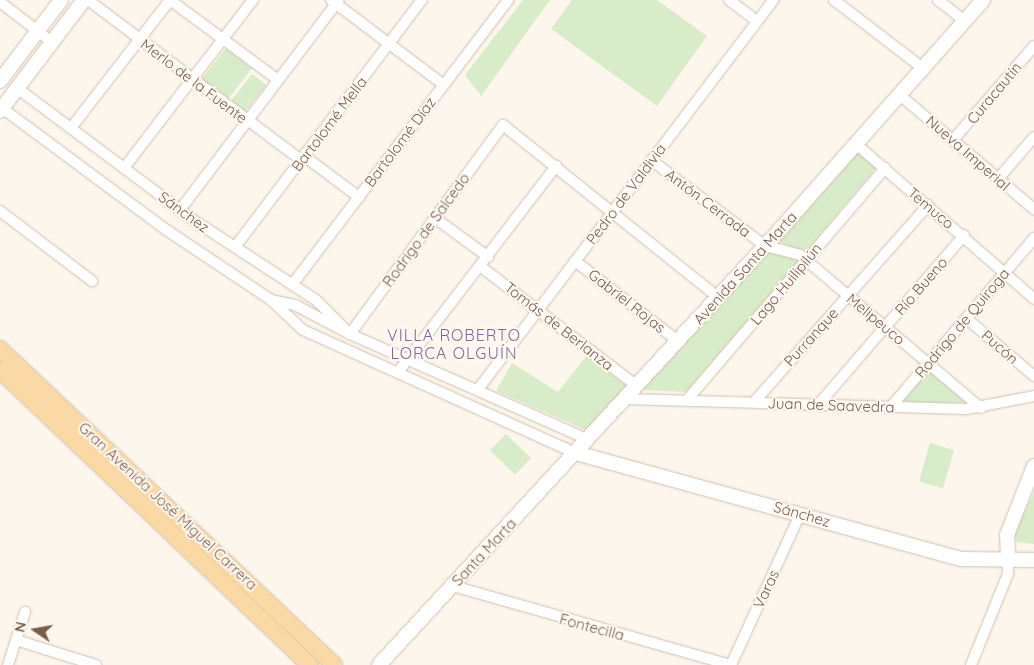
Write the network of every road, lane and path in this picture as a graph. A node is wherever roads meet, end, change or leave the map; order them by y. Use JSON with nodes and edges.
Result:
{"nodes":[{"id":1,"x":61,"y":0,"type":"edge"},
{"id":2,"x":84,"y":0,"type":"edge"},
{"id":3,"x":88,"y":0,"type":"edge"},
{"id":4,"x":170,"y":0,"type":"edge"},
{"id":5,"x":253,"y":0,"type":"edge"},
{"id":6,"x":422,"y":0,"type":"edge"},
{"id":7,"x":508,"y":0,"type":"edge"},
{"id":8,"x":729,"y":0,"type":"edge"},
{"id":9,"x":773,"y":0,"type":"edge"},
{"id":10,"x":834,"y":0,"type":"edge"},
{"id":11,"x":938,"y":0,"type":"edge"},
{"id":12,"x":983,"y":0,"type":"edge"},
{"id":13,"x":335,"y":1,"type":"edge"},
{"id":14,"x":0,"y":2,"type":"edge"},
{"id":15,"x":757,"y":21,"type":"junction"},
{"id":16,"x":965,"y":21,"type":"junction"},
{"id":17,"x":38,"y":31,"type":"junction"},
{"id":18,"x":140,"y":39,"type":"junction"},
{"id":19,"x":223,"y":39,"type":"junction"},
{"id":20,"x":52,"y":42,"type":"junction"},
{"id":21,"x":389,"y":44,"type":"junction"},
{"id":22,"x":1034,"y":46,"type":"edge"},
{"id":23,"x":924,"y":68,"type":"junction"},
{"id":24,"x":2,"y":76,"type":"edge"},
{"id":25,"x":192,"y":80,"type":"junction"},
{"id":26,"x":278,"y":80,"type":"junction"},
{"id":27,"x":444,"y":85,"type":"junction"},
{"id":28,"x":18,"y":88,"type":"junction"},
{"id":29,"x":901,"y":96,"type":"junction"},
{"id":30,"x":1,"y":110,"type":"edge"},
{"id":31,"x":247,"y":121,"type":"junction"},
{"id":32,"x":71,"y":128,"type":"junction"},
{"id":33,"x":1034,"y":137,"type":"edge"},
{"id":34,"x":953,"y":140,"type":"junction"},
{"id":35,"x":856,"y":144,"type":"junction"},
{"id":36,"x":303,"y":158,"type":"junction"},
{"id":37,"x":652,"y":160,"type":"junction"},
{"id":38,"x":556,"y":166,"type":"junction"},
{"id":39,"x":124,"y":168,"type":"junction"},
{"id":40,"x":885,"y":168,"type":"junction"},
{"id":41,"x":998,"y":179,"type":"junction"},
{"id":42,"x":359,"y":197,"type":"junction"},
{"id":43,"x":928,"y":205,"type":"junction"},
{"id":44,"x":1034,"y":209,"type":"edge"},
{"id":45,"x":180,"y":210,"type":"junction"},
{"id":46,"x":0,"y":211,"type":"edge"},
{"id":47,"x":613,"y":211,"type":"junction"},
{"id":48,"x":435,"y":218,"type":"junction"},
{"id":49,"x":964,"y":236,"type":"junction"},
{"id":50,"x":1034,"y":238,"type":"edge"},
{"id":51,"x":765,"y":246,"type":"junction"},
{"id":52,"x":235,"y":247,"type":"junction"},
{"id":53,"x":488,"y":256,"type":"junction"},
{"id":54,"x":806,"y":260,"type":"junction"},
{"id":55,"x":575,"y":261,"type":"junction"},
{"id":56,"x":480,"y":266,"type":"junction"},
{"id":57,"x":1006,"y":271,"type":"junction"},
{"id":58,"x":92,"y":281,"type":"dead end"},
{"id":59,"x":292,"y":285,"type":"junction"},
{"id":60,"x":848,"y":296,"type":"junction"},
{"id":61,"x":718,"y":297,"type":"junction"},
{"id":62,"x":1034,"y":299,"type":"edge"},
{"id":63,"x":271,"y":300,"type":"junction"},
{"id":64,"x":539,"y":308,"type":"junction"},
{"id":65,"x":966,"y":318,"type":"junction"},
{"id":66,"x":886,"y":327,"type":"junction"},
{"id":67,"x":350,"y":334,"type":"junction"},
{"id":68,"x":678,"y":341,"type":"junction"},
{"id":69,"x":0,"y":349,"type":"edge"},
{"id":70,"x":406,"y":357,"type":"junction"},
{"id":71,"x":928,"y":362,"type":"junction"},
{"id":72,"x":0,"y":370,"type":"edge"},
{"id":73,"x":398,"y":372,"type":"junction"},
{"id":74,"x":1034,"y":376,"type":"edge"},
{"id":75,"x":637,"y":386,"type":"junction"},
{"id":76,"x":479,"y":388,"type":"junction"},
{"id":77,"x":1034,"y":396,"type":"edge"},
{"id":78,"x":626,"y":399,"type":"junction"},
{"id":79,"x":687,"y":400,"type":"junction"},
{"id":80,"x":754,"y":402,"type":"junction"},
{"id":81,"x":818,"y":405,"type":"junction"},
{"id":82,"x":890,"y":408,"type":"junction"},
{"id":83,"x":981,"y":408,"type":"junction"},
{"id":84,"x":589,"y":440,"type":"junction"},
{"id":85,"x":576,"y":453,"type":"junction"},
{"id":86,"x":596,"y":456,"type":"junction"},
{"id":87,"x":1034,"y":466,"type":"edge"},
{"id":88,"x":800,"y":514,"type":"junction"},
{"id":89,"x":1008,"y":560,"type":"junction"},
{"id":90,"x":1034,"y":560,"type":"edge"},
{"id":91,"x":453,"y":586,"type":"junction"},
{"id":92,"x":25,"y":612,"type":"dead end"},
{"id":93,"x":16,"y":640,"type":"junction"},
{"id":94,"x":82,"y":663,"type":"edge"},
{"id":95,"x":8,"y":665,"type":"edge"},
{"id":96,"x":96,"y":665,"type":"edge"},
{"id":97,"x":310,"y":665,"type":"edge"},
{"id":98,"x":334,"y":665,"type":"edge"},
{"id":99,"x":380,"y":665,"type":"edge"},
{"id":100,"x":731,"y":665,"type":"edge"},
{"id":101,"x":971,"y":665,"type":"edge"}],
"edges":[{"from":1,"to":17,"type":"street"},
{"from":2,"to":20,"type":"street"},
{"from":3,"to":18,"type":"street","name":"Merlo de la Fuente"},
{"from":4,"to":18,"type":"street"},
{"from":4,"to":19,"type":"street"},
{"from":5,"to":19,"type":"street"},
{"from":6,"to":21,"type":"street","name":"Bartolomé Mella"},
{"from":7,"to":27,"type":"street","name":"Bartolomé Díaz"},
{"from":8,"to":15,"type":"street"},
{"from":9,"to":15,"type":"street","name":"Pedro de Valdivia"},
{"from":10,"to":23,"type":"street"},
{"from":11,"to":16,"type":"street"},
{"from":12,"to":16,"type":"street"},
{"from":13,"to":21,"type":"street"},
{"from":13,"to":26,"type":"street"},
{"from":14,"to":17,"type":"street"},
{"from":15,"to":37,"type":"street","name":"Pedro de Valdivia"},
{"from":16,"to":23,"type":"street"},
{"from":17,"to":20,"type":"street"},
{"from":17,"to":24,"type":"street"},
{"from":18,"to":25,"type":"street","name":"Merlo de la Fuente"},
{"from":18,"to":32,"type":"street"},
{"from":19,"to":25,"type":"street"},
{"from":19,"to":26,"type":"street"},
{"from":20,"to":28,"type":"street"},
{"from":21,"to":27,"type":"street"},
{"from":21,"to":36,"type":"street","name":"Bartolomé Mella"},
{"from":22,"to":34,"type":"street","name":"Curacautín"},
{"from":23,"to":29,"type":"street"},
{"from":25,"to":31,"type":"street","name":"Merlo de la Fuente"},
{"from":25,"to":39,"type":"street"},
{"from":26,"to":31,"type":"street"},
{"from":27,"to":42,"type":"street","name":"Bartolomé Díaz"},
{"from":28,"to":30,"type":"street"},
{"from":28,"to":32,"type":"street","name":"Sánchez"},
{"from":29,"to":34,"type":"street","name":"Nueva Imperial"},
{"from":29,"to":35,"type":"street","name":"Avenida Santa Marta"},
{"from":30,"to":63,"type":"street","name":"Sánchez"},
{"from":31,"to":36,"type":"street","name":"Merlo de la Fuente"},
{"from":31,"to":45,"type":"street"},
{"from":32,"to":39,"type":"street","name":"Sánchez"},
{"from":33,"to":41,"type":"street"},
{"from":34,"to":41,"type":"street","name":"Nueva Imperial"},
{"from":35,"to":40,"type":"street","name":"Temuco"},
{"from":35,"to":51,"type":"street","name":"Avenida Santa Marta"},
{"from":36,"to":42,"type":"street","name":"Merlo de la Fuente"},
{"from":36,"to":52,"type":"street","name":"Bartolomé Mella"},
{"from":37,"to":47,"type":"street","name":"Pedro de Valdivia"},
{"from":37,"to":51,"type":"street","name":"Antón Cerrada"},
{"from":38,"to":47,"type":"street"},
{"from":38,"to":48,"type":"street","name":"Rodrigo de Salcedo"},
{"from":38,"to":53,"type":"street"},
{"from":39,"to":45,"type":"street","name":"Sánchez"},
{"from":40,"to":43,"type":"street","name":"Temuco"},
{"from":40,"to":54,"type":"street","name":"Lago Huilipilún"},
{"from":41,"to":44,"type":"street","name":"Nueva Imperial"},
{"from":42,"to":59,"type":"street","name":"Bartolomé Díaz"},
{"from":43,"to":49,"type":"street","name":"Temuco"},
{"from":43,"to":60,"type":"street","name":"Purranque"},
{"from":45,"to":52,"type":"street","name":"Sánchez"},
{"from":46,"to":58,"type":"street"},
{"from":47,"to":55,"type":"street","name":"Pedro de Valdivia"},
{"from":47,"to":61,"type":"street"},
{"from":48,"to":53,"type":"street"},
{"from":48,"to":67,"type":"street","name":"Rodrigo de Salcedo"},
{"from":49,"to":57,"type":"street","name":"Temuco"},
{"from":49,"to":66,"type":"street","name":"Río Bueno"},
{"from":50,"to":57,"type":"street","name":"Rodrigo de Quiroga"},
{"from":51,"to":54,"type":"street","name":"Melipeuco"},
{"from":51,"to":61,"type":"street","name":"Avenida Santa Marta"},
{"from":52,"to":59,"type":"street","name":"Sánchez"},
{"from":53,"to":56,"type":"street"},
{"from":54,"to":60,"type":"street","name":"Melipeuco"},
{"from":54,"to":79,"type":"street","name":"Lago Huilipilún"},
{"from":55,"to":64,"type":"street","name":"Pedro de Valdivia"},
{"from":55,"to":68,"type":"street","name":"Gabriel Rojas"},
{"from":56,"to":64,"type":"street","name":"Tomás de Berlanza"},
{"from":56,"to":70,"type":"street"},
{"from":57,"to":62,"type":"street","name":"Temuco"},
{"from":57,"to":65,"type":"street","name":"Rodrigo de Quiroga"},
{"from":59,"to":67,"type":"street","name":"Sánchez"},
{"from":60,"to":66,"type":"street","name":"Melipeuco"},
{"from":60,"to":80,"type":"street","name":"Purranque"},
{"from":61,"to":68,"type":"street","name":"Avenida Santa Marta"},
{"from":63,"to":67,"type":"street","name":"Sánchez"},
{"from":63,"to":73,"type":"street","name":"Sánchez"},
{"from":64,"to":75,"type":"street","name":"Tomás de Berlanza"},
{"from":64,"to":76,"type":"street","name":"Pedro de Valdivia"},
{"from":65,"to":71,"type":"street","name":"Rodrigo de Quiroga"},
{"from":65,"to":74,"type":"street","name":"Pucón"},
{"from":66,"to":71,"type":"street","name":"Melipeuco"},
{"from":66,"to":81,"type":"street","name":"Río Bueno"},
{"from":67,"to":70,"type":"street","name":"Sánchez"},
{"from":68,"to":75,"type":"street","name":"Avenida Santa Marta"},
{"from":69,"to":98,"type":"main road","name":"Gran Avenida José Miguel Carrera"},
{"from":70,"to":73,"type":"street"},
{"from":70,"to":76,"type":"street","name":"Sánchez"},
{"from":71,"to":82,"type":"street","name":"Rodrigo de Quiroga"},
{"from":71,"to":83,"type":"street","name":"Melipeuco"},
{"from":72,"to":97,"type":"main road","name":"Gran Avenida José Miguel Carrera"},
{"from":73,"to":85,"type":"street","name":"Sánchez"},
{"from":75,"to":78,"type":"street","name":"Avenida Santa Marta"},
{"from":76,"to":84,"type":"street","name":"Sánchez"},
{"from":77,"to":83,"type":"street","name":"Juan de Saavedra"},
{"from":78,"to":79,"type":"street","name":"Juan de Saavedra"},
{"from":78,"to":84,"type":"street","name":"Avenida Santa Marta"},
{"from":79,"to":80,"type":"street","name":"Juan de Saavedra"},
{"from":80,"to":81,"type":"street","name":"Juan de Saavedra"},
{"from":81,"to":82,"type":"street","name":"Juan de Saavedra"},
{"from":82,"to":83,"type":"street","name":"Juan de Saavedra"},
{"from":84,"to":85,"type":"street","name":"Santa Marta"},
{"from":84,"to":86,"type":"street"},
{"from":85,"to":86,"type":"street","name":"Sánchez"},
{"from":85,"to":91,"type":"street","name":"Santa Marta"},
{"from":86,"to":88,"type":"street","name":"Sánchez"},
{"from":87,"to":89,"type":"street"},
{"from":88,"to":89,"type":"street","name":"Sánchez"},
{"from":88,"to":100,"type":"street","name":"Varas"},
{"from":89,"to":90,"type":"street","name":"Sánchez"},
{"from":89,"to":101,"type":"street"},
{"from":91,"to":99,"type":"street","name":"Santa Marta"},
{"from":91,"to":100,"type":"street","name":"Fontecilla"},
{"from":92,"to":93,"type":"street"},
{"from":93,"to":94,"type":"street"},
{"from":93,"to":95,"type":"street"},
{"from":94,"to":96,"type":"street"}]}
